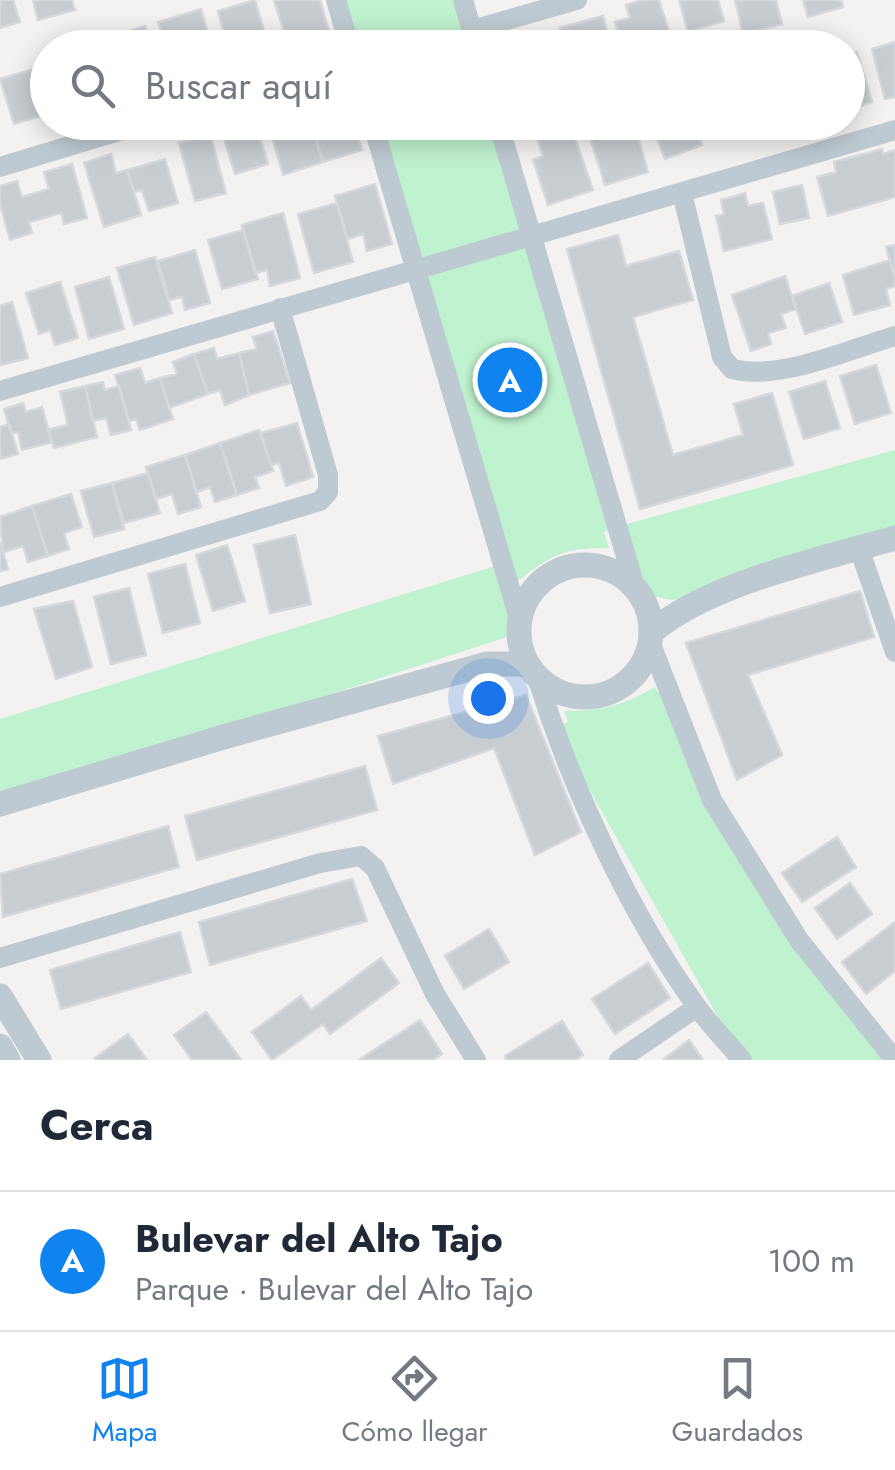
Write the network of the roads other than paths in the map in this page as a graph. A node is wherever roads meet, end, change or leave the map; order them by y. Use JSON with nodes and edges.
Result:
{"nodes":[{"id":1,"x":336,"y":0,"type":"edge"},
{"id":2,"x":463,"y":0,"type":"edge"},
{"id":3,"x":577,"y":0,"type":"edge"},
{"id":4,"x":345,"y":30,"type":"edge"},
{"id":5,"x":471,"y":30,"type":"edge"},
{"id":6,"x":498,"y":30,"type":"edge"},
{"id":7,"x":895,"y":130,"type":"edge"},
{"id":8,"x":865,"y":139,"type":"edge"},
{"id":9,"x":89,"y":140,"type":"edge"},
{"id":10,"x":377,"y":140,"type":"edge"},
{"id":11,"x":503,"y":140,"type":"edge"},
{"id":12,"x":861,"y":140,"type":"edge"},
{"id":13,"x":0,"y":167,"type":"edge"},
{"id":14,"x":682,"y":193,"type":"junction"},
{"id":15,"x":532,"y":238,"type":"junction"},
{"id":16,"x":416,"y":268,"type":"junction"},
{"id":17,"x":280,"y":308,"type":"junction"},
{"id":18,"x":895,"y":336,"type":"edge"},
{"id":19,"x":0,"y":391,"type":"edge"},
{"id":20,"x":895,"y":538,"type":"edge"},
{"id":21,"x":860,"y":548,"type":"junction"},
{"id":22,"x":637,"y":590,"type":"junction"},
{"id":23,"x":714,"y":594,"type":"junction"},
{"id":24,"x":0,"y":597,"type":"edge"},
{"id":25,"x":520,"y":628,"type":"junction"},
{"id":26,"x":652,"y":636,"type":"junction"},
{"id":27,"x":895,"y":652,"type":"edge"},
{"id":28,"x":486,"y":664,"type":"junction"},
{"id":29,"x":533,"y":671,"type":"junction"},
{"id":30,"x":0,"y":804,"type":"edge"},
{"id":31,"x":0,"y":958,"type":"edge"},
{"id":32,"x":0,"y":996,"type":"edge"},
{"id":33,"x":697,"y":1007,"type":"junction"},
{"id":34,"x":0,"y":1046,"type":"edge"},
{"id":35,"x":8,"y":1060,"type":"edge"},
{"id":36,"x":39,"y":1060,"type":"edge"},
{"id":37,"x":476,"y":1060,"type":"edge"},
{"id":38,"x":619,"y":1060,"type":"edge"},
{"id":39,"x":742,"y":1060,"type":"edge"},
{"id":40,"x":895,"y":1060,"type":"edge"}],
"edges":[{"from":1,"to":4,"type":"street"},
{"from":2,"to":5,"type":"street"},
{"from":3,"to":6,"type":"street"},
{"from":7,"to":8,"type":"street"},
{"from":9,"to":13,"type":"street"},
{"from":10,"to":16,"type":"street"},
{"from":11,"to":15,"type":"street"},
{"from":12,"to":14,"type":"street"},
{"from":14,"to":15,"type":"street"},
{"from":14,"to":18,"type":"street"},
{"from":15,"to":16,"type":"street"},
{"from":15,"to":22,"type":"street"},
{"from":16,"to":17,"type":"street"},
{"from":16,"to":25,"type":"street"},
{"from":17,"to":19,"type":"street"},
{"from":17,"to":24,"type":"street"},
{"from":20,"to":21,"type":"street"},
{"from":21,"to":23,"type":"street"},
{"from":21,"to":27,"type":"street"},
{"from":22,"to":23,"type":"street"},
{"from":22,"to":25,"type":"street"},
{"from":22,"to":26,"type":"street"},
{"from":23,"to":26,"type":"street"},
{"from":25,"to":28,"type":"street"},
{"from":25,"to":29,"type":"street"},
{"from":26,"to":29,"type":"street"},
{"from":26,"to":40,"type":"street"},
{"from":28,"to":29,"type":"street"},
{"from":28,"to":30,"type":"street"},
{"from":29,"to":33,"type":"street"},
{"from":31,"to":37,"type":"street"},
{"from":32,"to":36,"type":"street"},
{"from":33,"to":38,"type":"street"},
{"from":33,"to":39,"type":"street"},
{"from":34,"to":35,"type":"street"}]}
